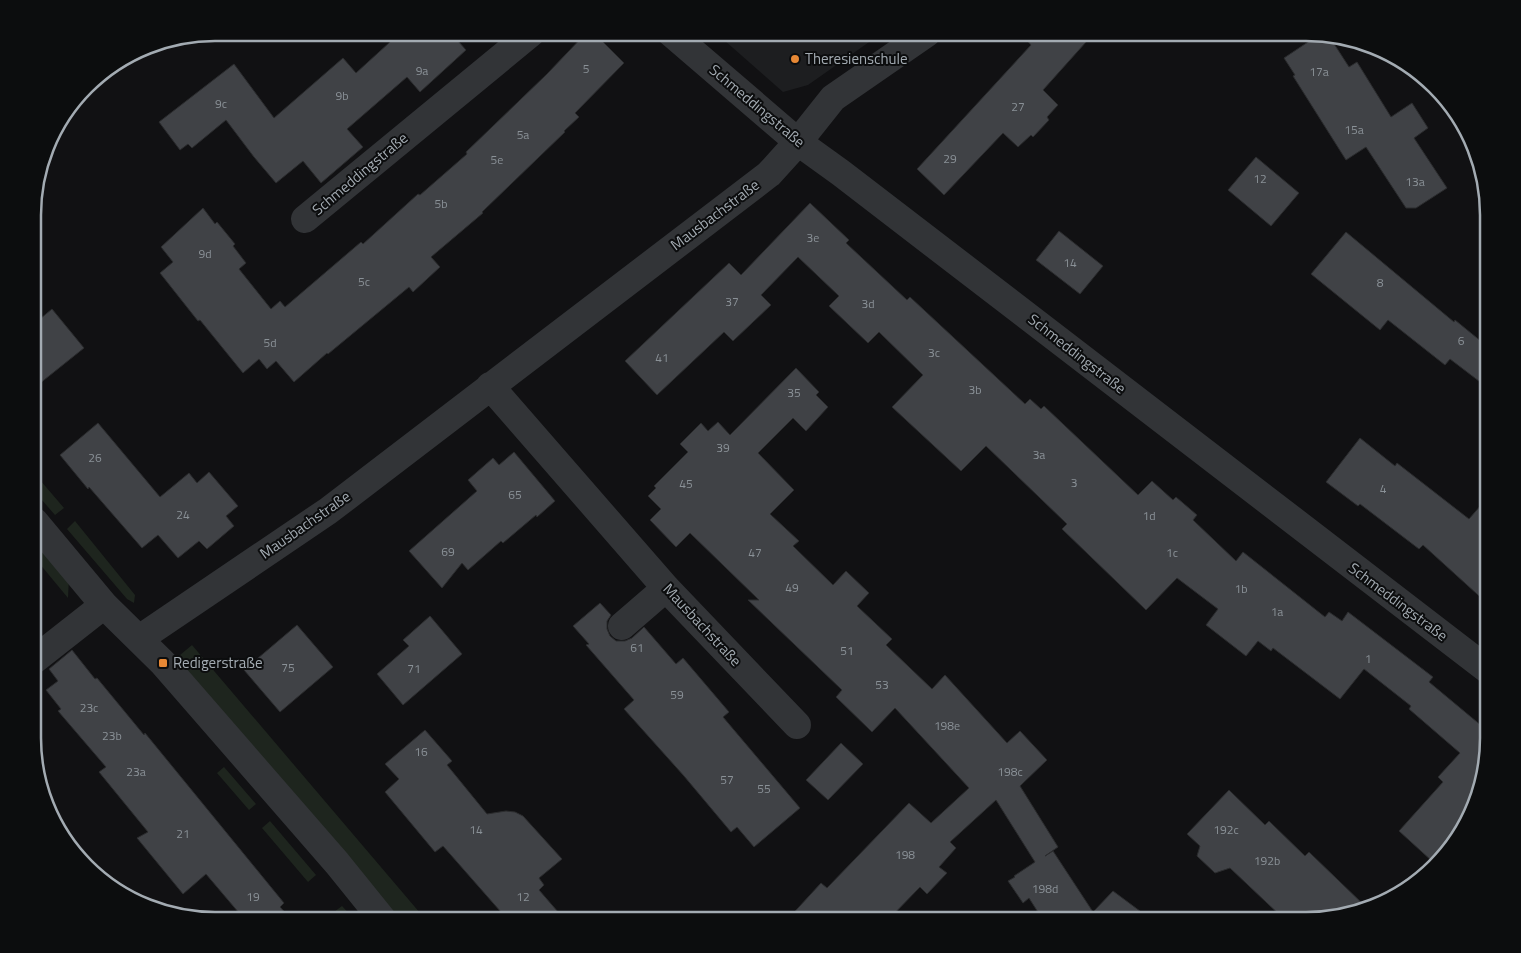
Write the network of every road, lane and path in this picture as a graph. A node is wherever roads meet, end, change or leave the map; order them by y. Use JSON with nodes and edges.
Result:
{"nodes":[{"id":1,"x":913,"y":41,"type":"edge"},
{"id":2,"x":519,"y":42,"type":"edge"},
{"id":3,"x":682,"y":42,"type":"edge"},
{"id":4,"x":798,"y":142,"type":"junction"},
{"id":5,"x":305,"y":219,"type":"dead end"},
{"id":6,"x":490,"y":386,"type":"junction"},
{"id":7,"x":41,"y":528,"type":"edge"},
{"id":8,"x":666,"y":588,"type":"junction"},
{"id":9,"x":104,"y":605,"type":"junction"},
{"id":10,"x":622,"y":626,"type":"dead end"},
{"id":11,"x":139,"y":639,"type":"junction"},
{"id":12,"x":41,"y":654,"type":"edge"},
{"id":13,"x":1479,"y":663,"type":"edge"},
{"id":14,"x":797,"y":725,"type":"dead end"},
{"id":15,"x":376,"y":912,"type":"edge"}],
"edges":[{"from":1,"to":4,"type":"street","name":"Mausbachstraße"},
{"from":2,"to":5,"type":"street","name":"Schmeddingstraße"},
{"from":3,"to":4,"type":"street","name":"Schmeddingstraße"},
{"from":4,"to":6,"type":"street","name":"Mausbachstraße"},
{"from":4,"to":13,"type":"street","name":"Schmeddingstraße"},
{"from":6,"to":8,"type":"street","name":"Mausbachstraße"},
{"from":6,"to":11,"type":"street","name":"Mausbachstraße"},
{"from":7,"to":9,"type":"street"},
{"from":8,"to":10,"type":"street"},
{"from":8,"to":14,"type":"street","name":"Mausbachstraße"},
{"from":9,"to":11,"type":"street"},
{"from":9,"to":12,"type":"street"},
{"from":11,"to":15,"type":"street"}]}
